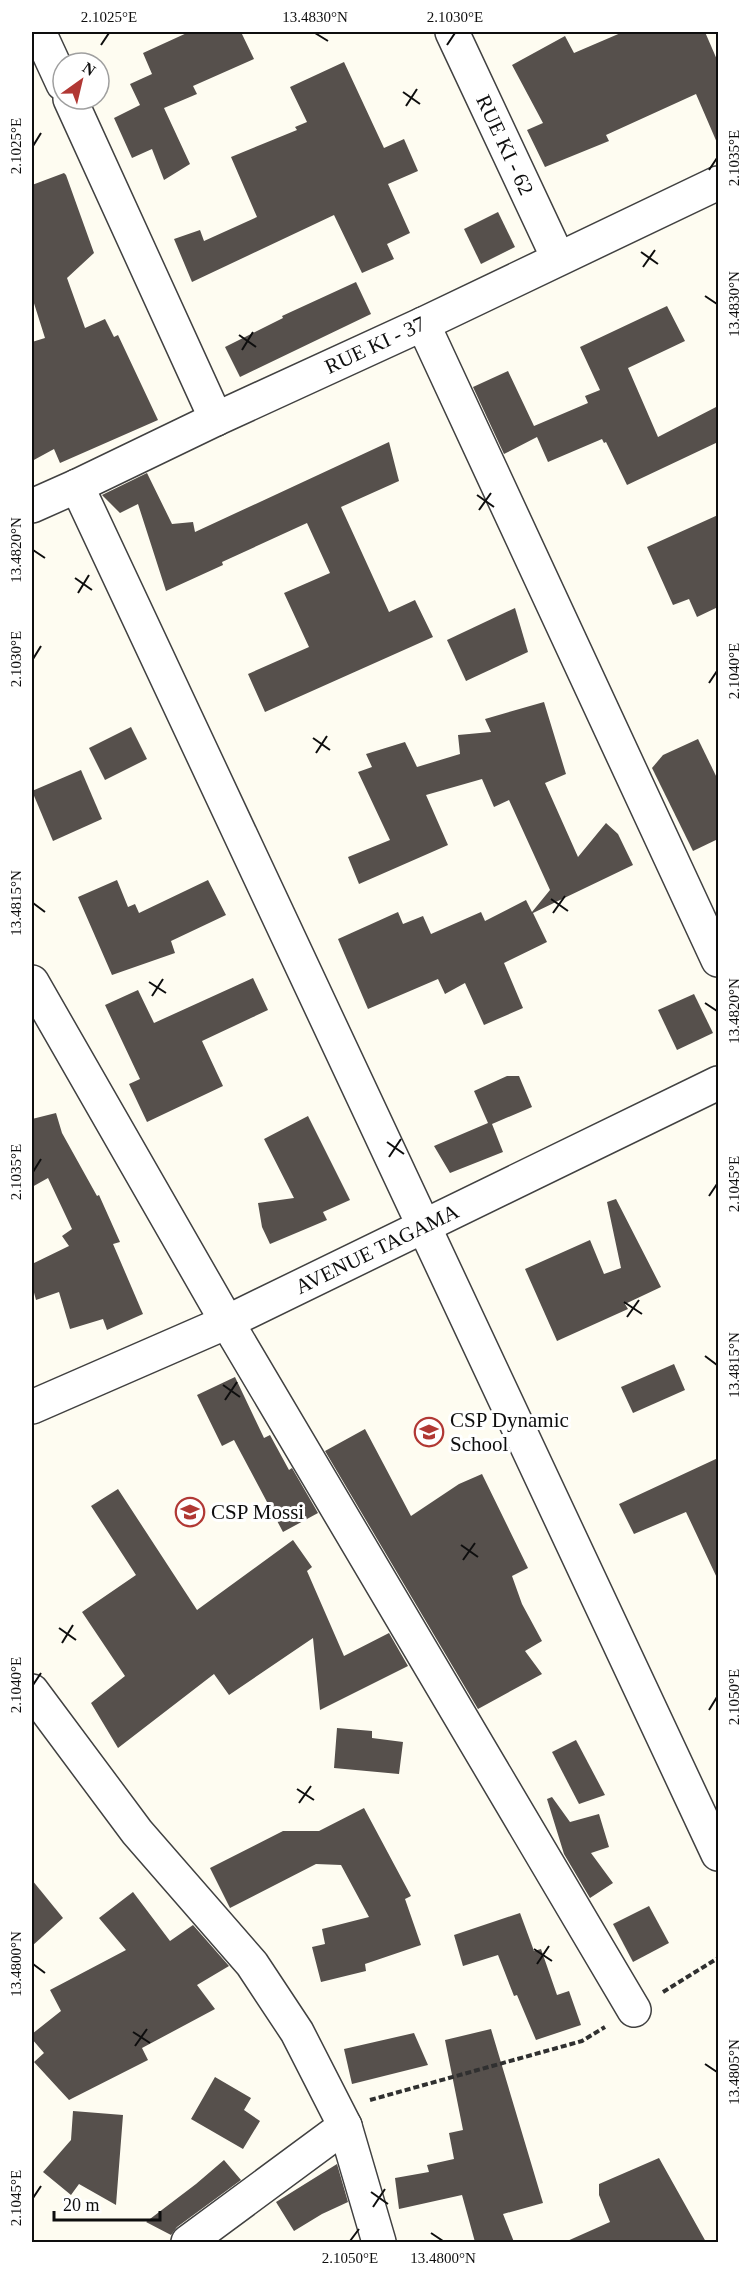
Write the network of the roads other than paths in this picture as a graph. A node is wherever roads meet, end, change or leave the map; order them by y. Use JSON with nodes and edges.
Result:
{"nodes":[{"id":1,"x":39,"y":32,"type":"edge"},
{"id":2,"x":452,"y":32,"type":"edge"},
{"id":3,"x":51,"y":58,"type":"edge"},
{"id":4,"x":75,"y":111,"type":"edge"},
{"id":5,"x":718,"y":183,"type":"edge"},
{"id":6,"x":558,"y":258,"type":"junction"},
{"id":7,"x":423,"y":324,"type":"junction"},
{"id":8,"x":216,"y":419,"type":"junction"},
{"id":9,"x":77,"y":486,"type":"junction"},
{"id":10,"x":32,"y":506,"type":"edge"},
{"id":11,"x":718,"y":960,"type":"edge"},
{"id":12,"x":32,"y":982,"type":"edge"},
{"id":13,"x":718,"y":1083,"type":"edge"},
{"id":14,"x":423,"y":1227,"type":"junction"},
{"id":15,"x":227,"y":1322,"type":"junction"},
{"id":16,"x":32,"y":1407,"type":"edge"},
{"id":17,"x":32,"y":1691,"type":"edge"},
{"id":18,"x":718,"y":1854,"type":"edge"},
{"id":19,"x":634,"y":2010,"type":"road end"},
{"id":20,"x":341,"y":2117,"type":"junction"},
{"id":21,"x":188,"y":2242,"type":"edge"},
{"id":22,"x":379,"y":2242,"type":"edge"}],
"edges":[{"from":1,"to":3,"type":"street"},
{"from":2,"to":6,"type":"street","name":"RUE KI - 62"},
{"from":4,"to":8,"type":"street"},
{"from":5,"to":6,"type":"street","name":"RUE KI - 37"},
{"from":6,"to":7,"type":"street","name":"RUE KI - 37"},
{"from":7,"to":8,"type":"street","name":"RUE KI - 37"},
{"from":7,"to":11,"type":"street"},
{"from":8,"to":9,"type":"street","name":"RUE KI - 37"},
{"from":9,"to":10,"type":"street","name":"RUE KI - 37"},
{"from":9,"to":14,"type":"street"},
{"from":12,"to":15,"type":"street"},
{"from":13,"to":14,"type":"street","name":"AVENUE TAGAMA"},
{"from":14,"to":15,"type":"street","name":"AVENUE TAGAMA"},
{"from":14,"to":18,"type":"street"},
{"from":15,"to":16,"type":"street","name":"AVENUE TAGAMA"},
{"from":15,"to":19,"type":"street"},
{"from":17,"to":20,"type":"street"},
{"from":20,"to":21,"type":"street"},
{"from":20,"to":22,"type":"street"}]}
